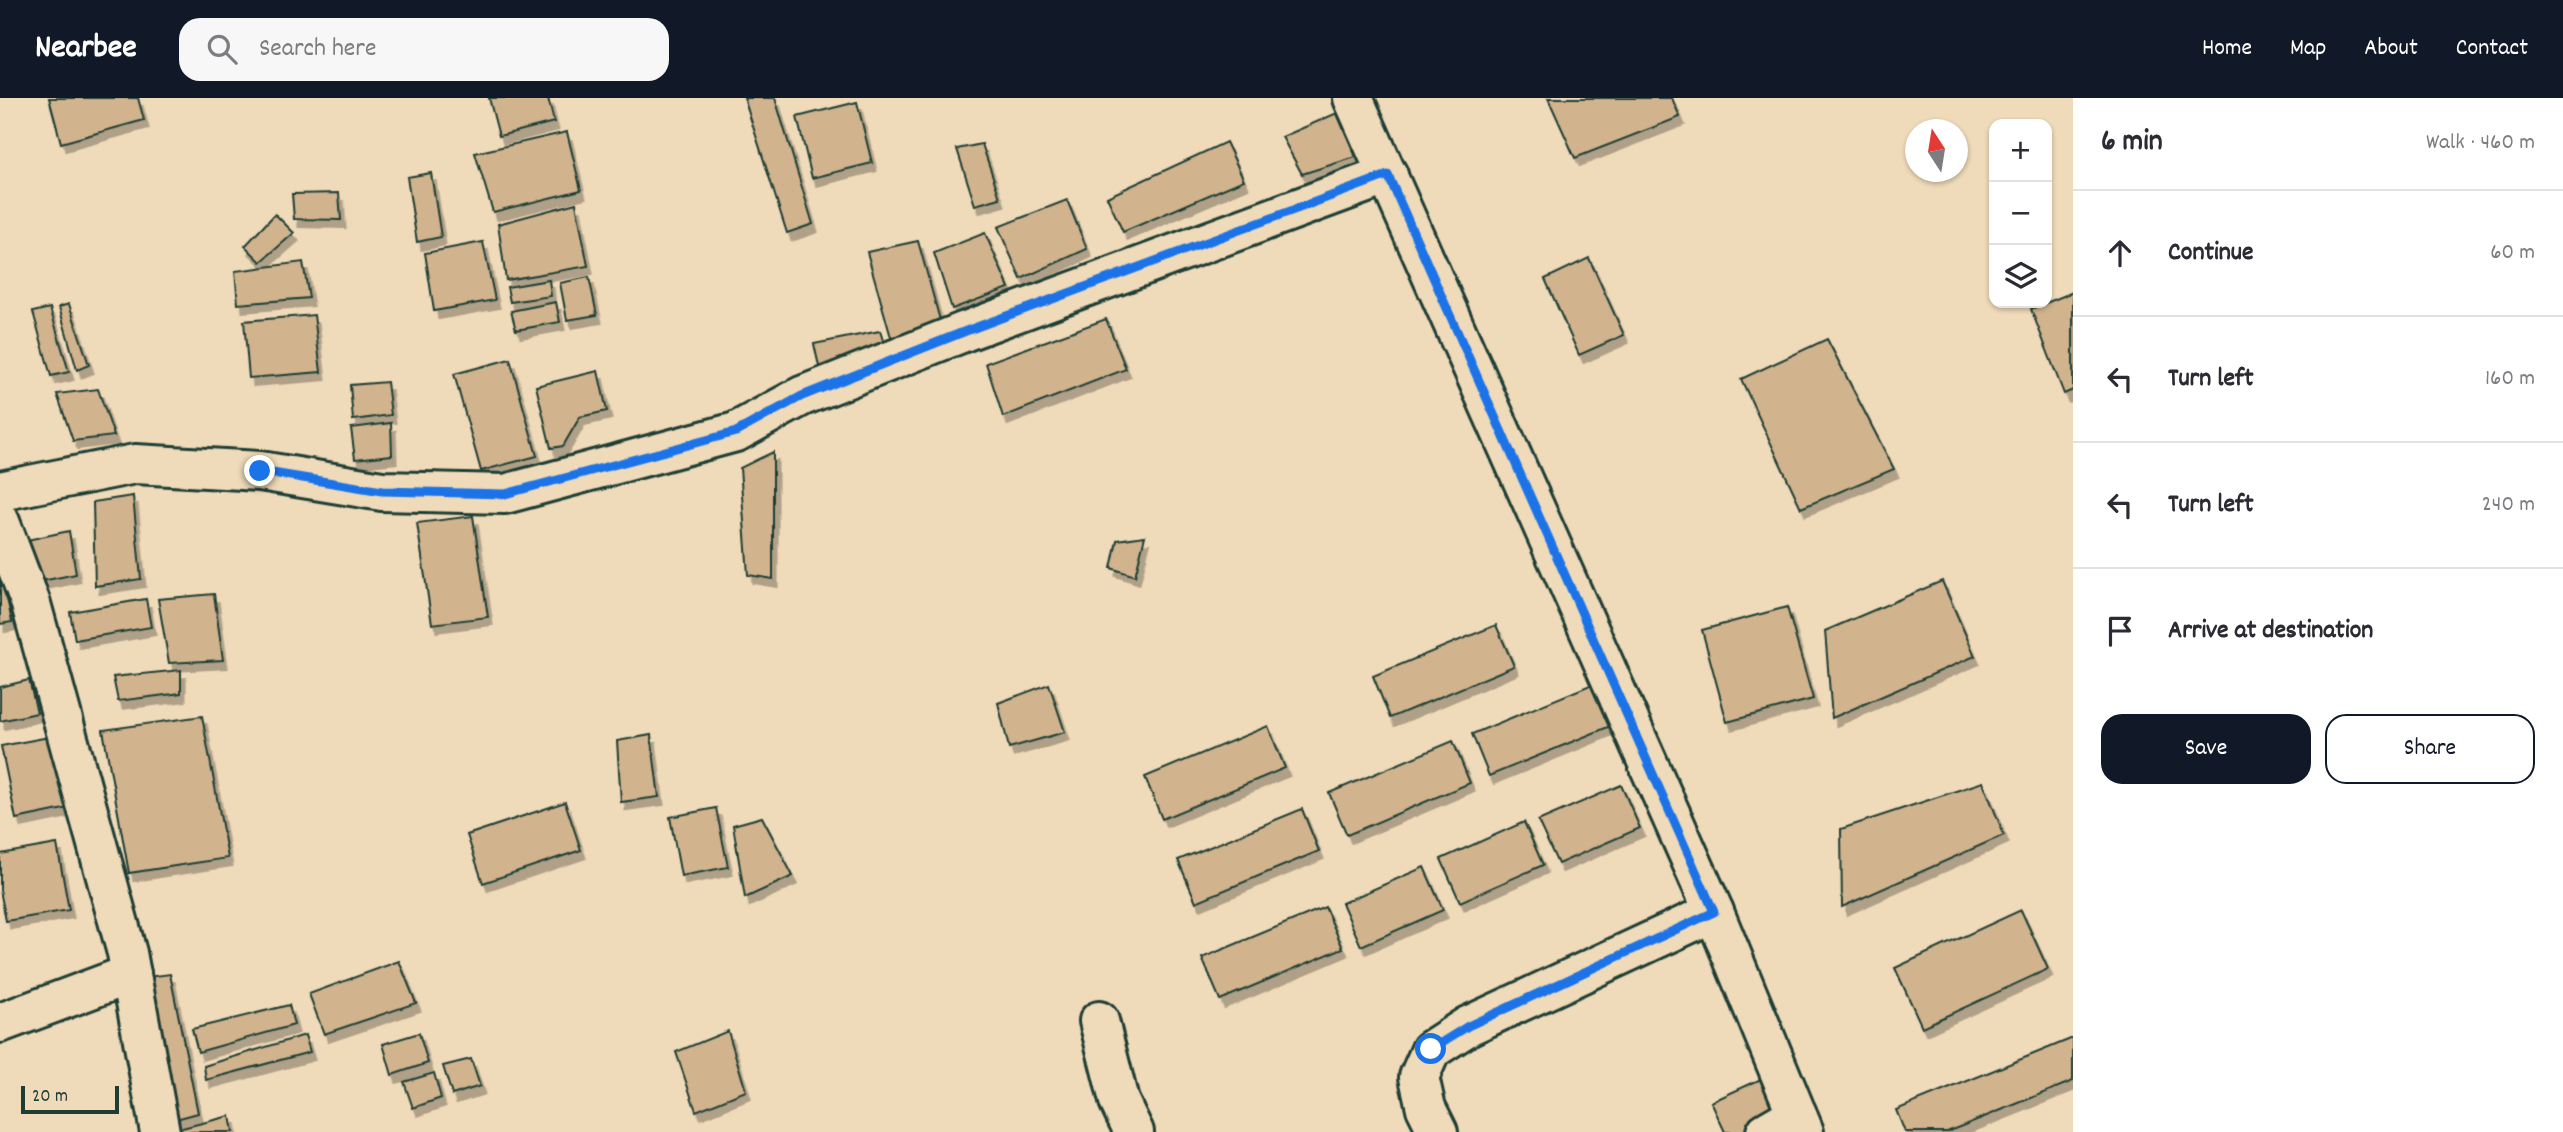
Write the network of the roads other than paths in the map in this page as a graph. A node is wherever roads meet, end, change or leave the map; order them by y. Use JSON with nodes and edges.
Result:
{"nodes":[{"id":1,"x":1353,"y":98,"type":"edge"},
{"id":2,"x":1388,"y":175,"type":"junction"},
{"id":3,"x":0,"y":492,"type":"edge"},
{"id":4,"x":0,"y":522,"type":"edge"},
{"id":5,"x":1714,"y":912,"type":"junction"},
{"id":6,"x":131,"y":974,"type":"junction"},
{"id":7,"x":1098,"y":1021,"type":"dead end"},
{"id":8,"x":0,"y":1023,"type":"edge"},
{"id":9,"x":1789,"y":1126,"type":"edge"},
{"id":10,"x":160,"y":1132,"type":"edge"},
{"id":11,"x":1134,"y":1132,"type":"edge"},
{"id":12,"x":1438,"y":1132,"type":"edge"}],
"edges":[{"from":1,"to":2,"type":"street"},
{"from":2,"to":3,"type":"street"},
{"from":2,"to":5,"type":"street"},
{"from":4,"to":6,"type":"street"},
{"from":5,"to":9,"type":"street"},
{"from":5,"to":12,"type":"street"},
{"from":6,"to":8,"type":"street"},
{"from":6,"to":10,"type":"street"},
{"from":7,"to":11,"type":"street"}]}
